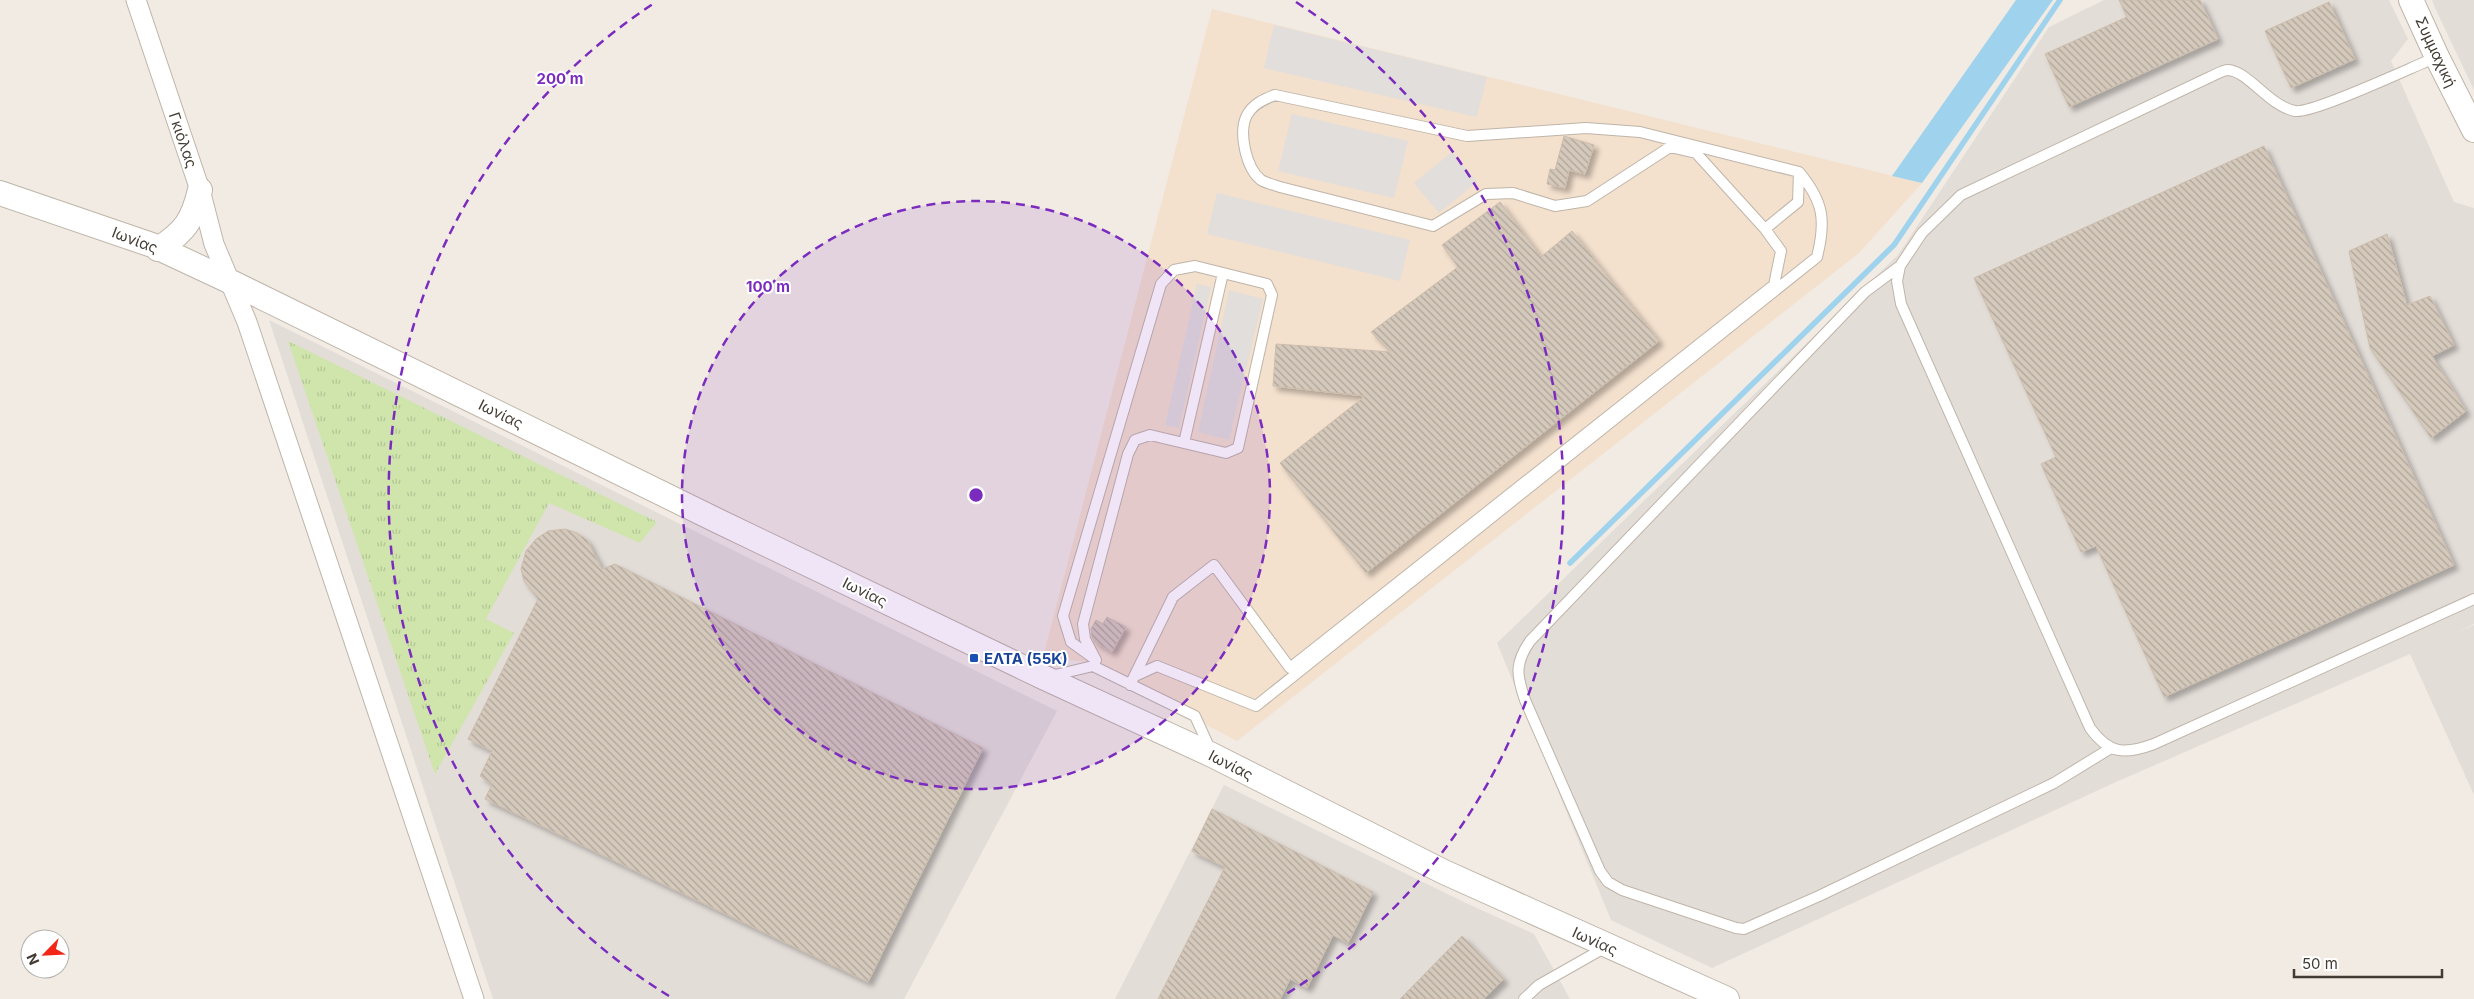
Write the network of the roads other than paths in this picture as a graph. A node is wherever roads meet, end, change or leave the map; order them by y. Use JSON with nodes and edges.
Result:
{"nodes":[{"id":1,"x":136,"y":0,"type":"edge"},
{"id":2,"x":2411,"y":0,"type":"edge"},
{"id":3,"x":2437,"y":57,"type":"junction"},
{"id":4,"x":2474,"y":130,"type":"edge"},
{"id":5,"x":1799,"y":172,"type":"junction"},
{"id":6,"x":200,"y":190,"type":"junction"},
{"id":7,"x":0,"y":193,"type":"edge"},
{"id":8,"x":1765,"y":229,"type":"junction"},
{"id":9,"x":158,"y":249,"type":"junction"},
{"id":10,"x":1900,"y":266,"type":"junction"},
{"id":11,"x":1223,"y":273,"type":"junction"},
{"id":12,"x":230,"y":281,"type":"junction"},
{"id":13,"x":1184,"y":443,"type":"junction"},
{"id":14,"x":2474,"y":599,"type":"edge"},
{"id":15,"x":1094,"y":663,"type":"junction"},
{"id":16,"x":1045,"y":678,"type":"junction"},
{"id":17,"x":1132,"y":681,"type":"junction"},
{"id":18,"x":2111,"y":748,"type":"junction"},
{"id":19,"x":1212,"y":755,"type":"junction"},
{"id":20,"x":1607,"y":947,"type":"junction"},
{"id":21,"x":474,"y":999,"type":"edge"},
{"id":22,"x":1524,"y":999,"type":"edge"},
{"id":23,"x":1727,"y":999,"type":"edge"}],
"edges":[{"from":1,"to":6,"type":"street","name":"Γκιόλας"},
{"from":2,"to":3,"type":"street","name":"Συμμαχική"},
{"from":3,"to":4,"type":"street","name":"Συμμαχική"},
{"from":3,"to":10,"type":"lane"},
{"from":5,"to":8,"type":"lane"},
{"from":5,"to":8,"type":"lane"},
{"from":5,"to":17,"type":"lane"},
{"from":6,"to":9,"type":"street"},
{"from":6,"to":12,"type":"street","name":"Γκιόλας"},
{"from":7,"to":9,"type":"street","name":"Ιωνίας"},
{"from":8,"to":17,"type":"lane"},
{"from":9,"to":12,"type":"street","name":"Ιωνίας"},
{"from":10,"to":18,"type":"lane"},
{"from":10,"to":18,"type":"lane"},
{"from":11,"to":13,"type":"lane"},
{"from":11,"to":13,"type":"lane"},
{"from":11,"to":15,"type":"lane"},
{"from":12,"to":16,"type":"street","name":"Ιωνίας"},
{"from":12,"to":21,"type":"street","name":"Γκιόλας"},
{"from":13,"to":15,"type":"lane"},
{"from":14,"to":18,"type":"lane"},
{"from":15,"to":16,"type":"lane"},
{"from":15,"to":17,"type":"lane"},
{"from":16,"to":19,"type":"street","name":"Ιωνίας"},
{"from":17,"to":19,"type":"lane"},
{"from":19,"to":20,"type":"street","name":"Ιωνίας"},
{"from":20,"to":22,"type":"lane"},
{"from":20,"to":23,"type":"street","name":"Ιωνίας"}]}
